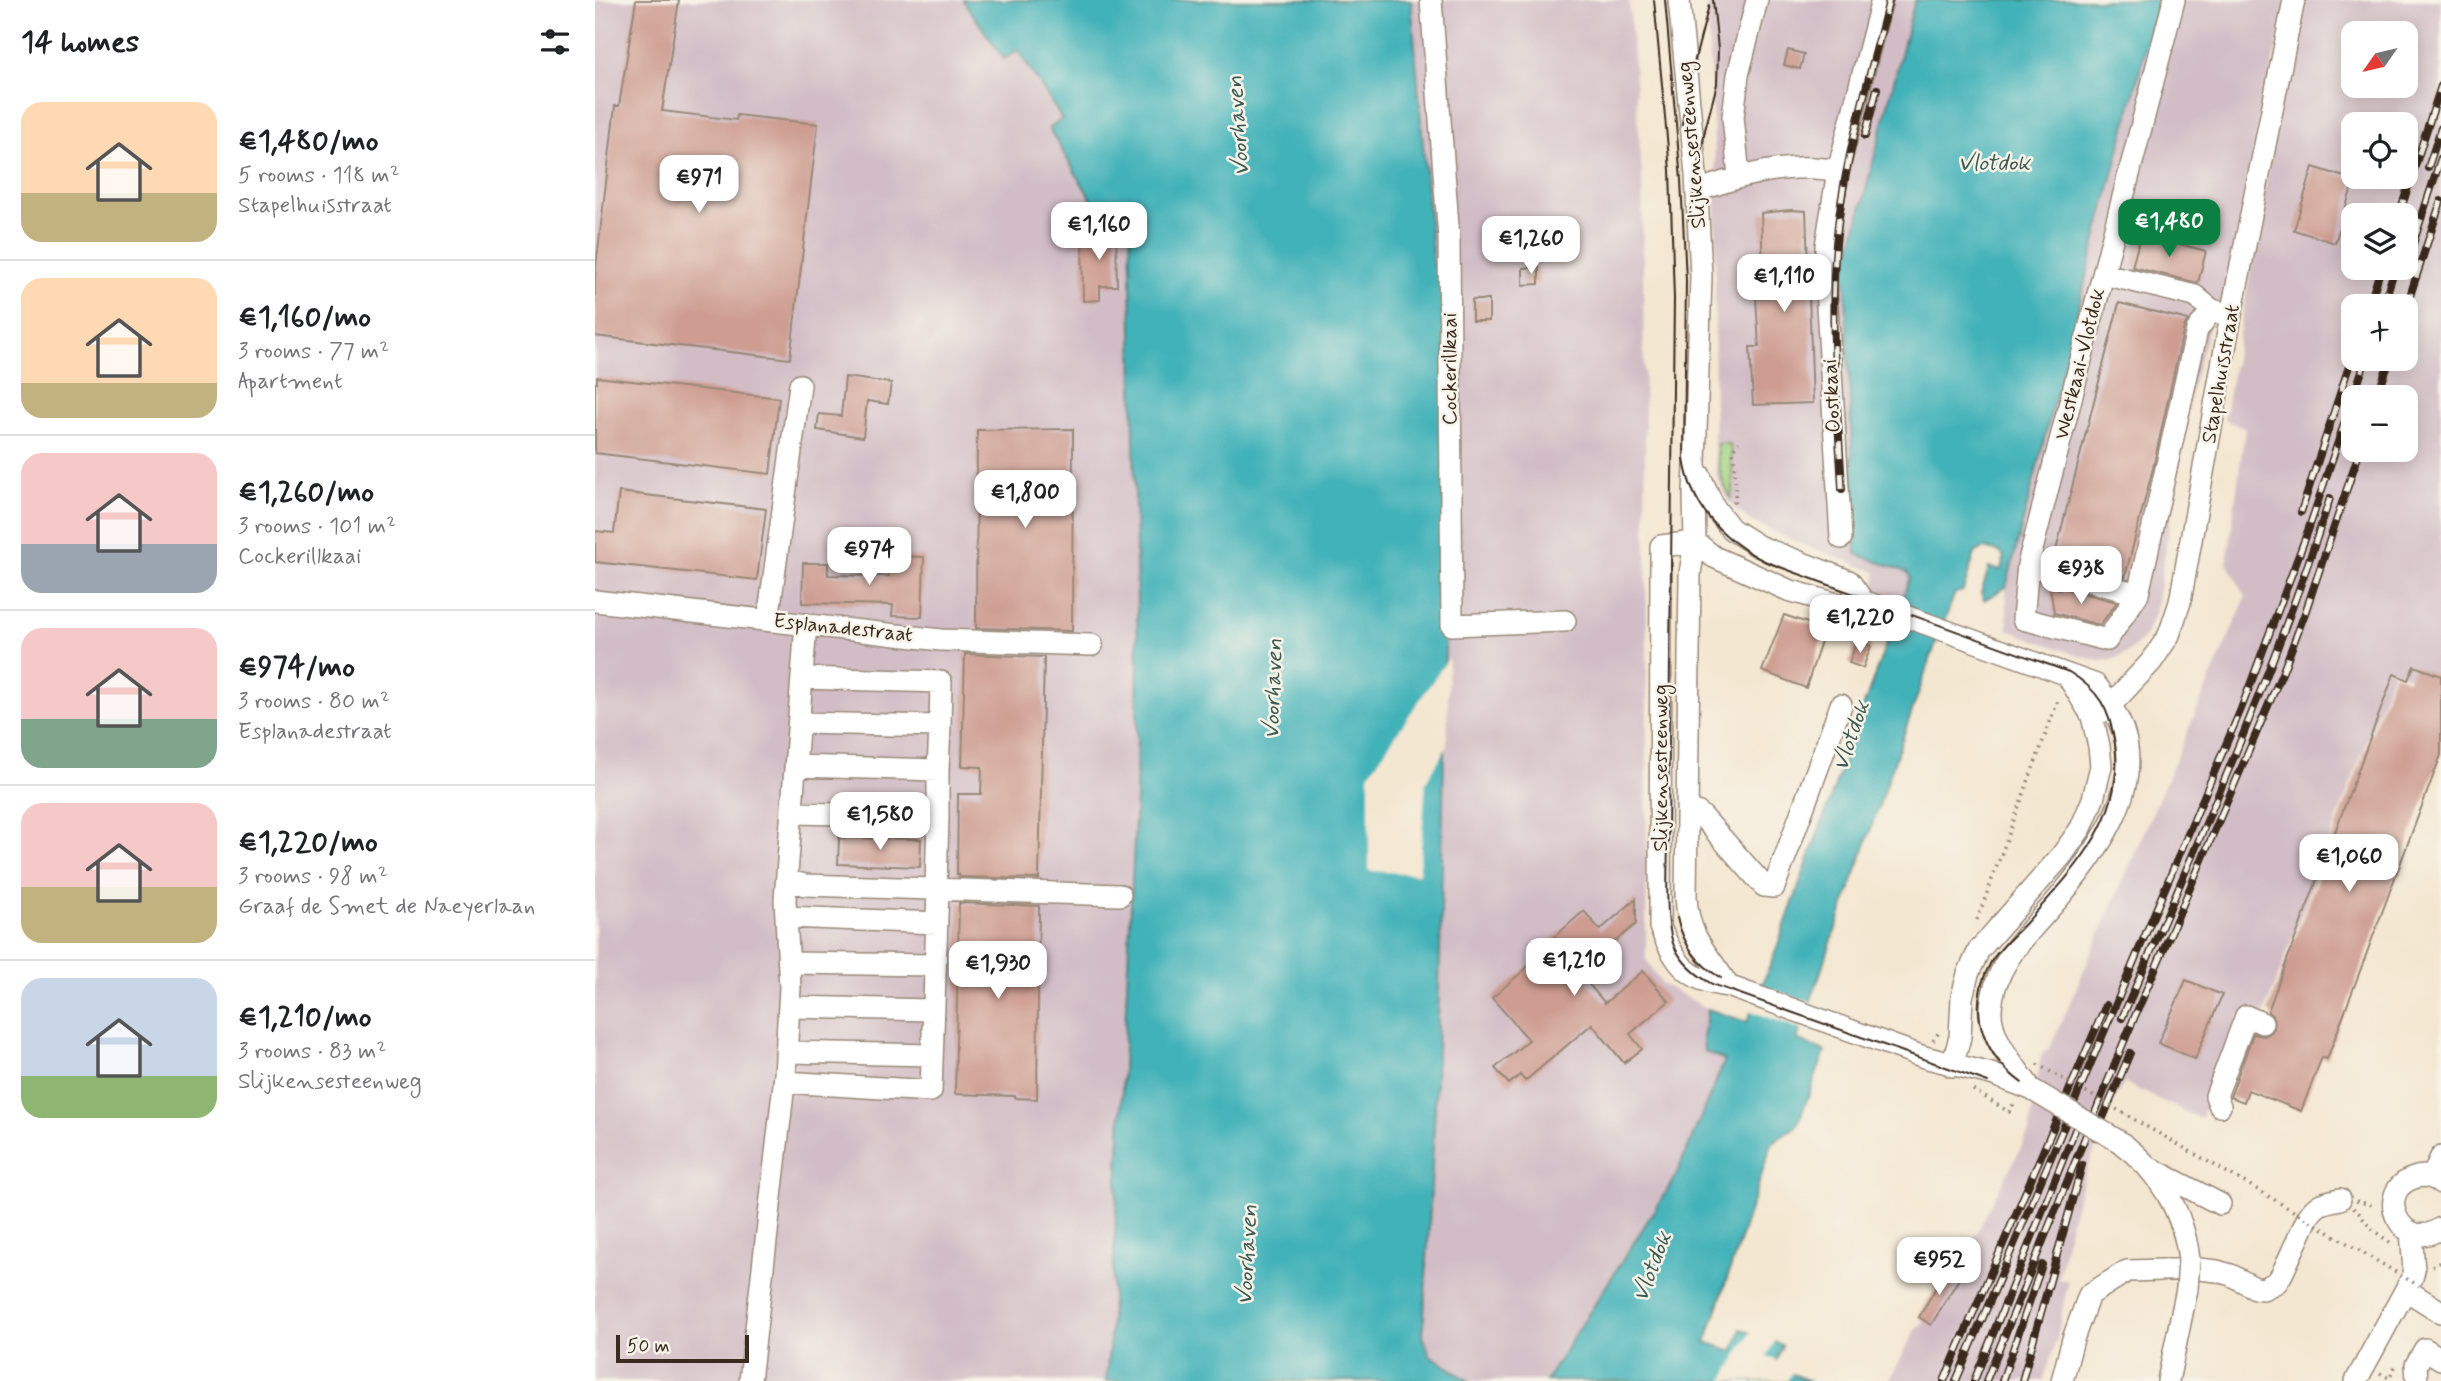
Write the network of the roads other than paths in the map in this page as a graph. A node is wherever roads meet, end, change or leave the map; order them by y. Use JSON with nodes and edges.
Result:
{"nodes":[{"id":1,"x":1431,"y":0,"type":"edge"},
{"id":2,"x":1679,"y":0,"type":"edge"},
{"id":3,"x":1757,"y":0,"type":"edge"},
{"id":4,"x":1882,"y":0,"type":"edge"},
{"id":5,"x":2173,"y":0,"type":"edge"},
{"id":6,"x":2294,"y":0,"type":"edge"},
{"id":7,"x":1839,"y":171,"type":"junction"},
{"id":8,"x":1739,"y":176,"type":"junction"},
{"id":9,"x":1697,"y":191,"type":"junction"},
{"id":10,"x":2103,"y":274,"type":"junction"},
{"id":11,"x":2222,"y":313,"type":"junction"},
{"id":12,"x":800,"y":385,"type":"dead end"},
{"id":13,"x":1696,"y":463,"type":"junction"},
{"id":14,"x":1841,"y":538,"type":"dead end"},
{"id":15,"x":1695,"y":542,"type":"junction"},
{"id":16,"x":2028,"y":565,"type":"junction"},
{"id":17,"x":2138,"y":594,"type":"junction"},
{"id":18,"x":595,"y":601,"type":"edge"},
{"id":19,"x":1863,"y":601,"type":"junction"},
{"id":20,"x":768,"y":620,"type":"junction"},
{"id":21,"x":1565,"y":621,"type":"dead end"},
{"id":22,"x":806,"y":624,"type":"junction"},
{"id":23,"x":1092,"y":645,"type":"dead end"},
{"id":24,"x":2067,"y":675,"type":"junction"},
{"id":25,"x":802,"y":678,"type":"junction"},
{"id":26,"x":1841,"y":705,"type":"dead end"},
{"id":27,"x":2111,"y":705,"type":"junction"},
{"id":28,"x":2092,"y":716,"type":"junction"},
{"id":29,"x":799,"y":723,"type":"junction"},
{"id":30,"x":940,"y":726,"type":"junction"},
{"id":31,"x":796,"y":766,"type":"junction"},
{"id":32,"x":939,"y":770,"type":"junction"},
{"id":33,"x":1687,"y":811,"type":"junction"},
{"id":34,"x":792,"y":813,"type":"junction"},
{"id":35,"x":938,"y":816,"type":"junction"},
{"id":36,"x":787,"y":880,"type":"junction"},
{"id":37,"x":937,"y":888,"type":"junction"},
{"id":38,"x":1119,"y":895,"type":"dead end"},
{"id":39,"x":786,"y":917,"type":"junction"},
{"id":40,"x":937,"y":923,"type":"junction"},
{"id":41,"x":789,"y":963,"type":"junction"},
{"id":42,"x":935,"y":965,"type":"junction"},
{"id":43,"x":1728,"y":986,"type":"junction"},
{"id":44,"x":789,"y":1007,"type":"junction"},
{"id":45,"x":934,"y":1010,"type":"junction"},
{"id":46,"x":2262,"y":1023,"type":"dead end"},
{"id":47,"x":786,"y":1052,"type":"junction"},
{"id":48,"x":932,"y":1055,"type":"junction"},
{"id":49,"x":1952,"y":1066,"type":"junction"},
{"id":50,"x":784,"y":1082,"type":"junction"},
{"id":51,"x":2029,"y":1093,"type":"junction"},
{"id":52,"x":2220,"y":1106,"type":"dead end"},
{"id":53,"x":2116,"y":1150,"type":"junction"},
{"id":54,"x":2441,"y":1157,"type":"edge"},
{"id":55,"x":2148,"y":1167,"type":"junction"},
{"id":56,"x":2436,"y":1180,"type":"edge"},
{"id":57,"x":2340,"y":1199,"type":"road end"},
{"id":58,"x":2220,"y":1204,"type":"dead end"},
{"id":59,"x":2175,"y":1221,"type":"junction"},
{"id":60,"x":2441,"y":1227,"type":"edge"},
{"id":61,"x":2411,"y":1232,"type":"junction"},
{"id":62,"x":2182,"y":1289,"type":"junction"},
{"id":63,"x":2416,"y":1291,"type":"road end"},
{"id":64,"x":2441,"y":1312,"type":"edge"},
{"id":65,"x":2433,"y":1354,"type":"edge"},
{"id":66,"x":750,"y":1381,"type":"edge"},
{"id":67,"x":2062,"y":1381,"type":"edge"},
{"id":68,"x":2158,"y":1381,"type":"edge"},
{"id":69,"x":2168,"y":1381,"type":"edge"},
{"id":70,"x":2356,"y":1381,"type":"edge"},
{"id":71,"x":2417,"y":1381,"type":"edge"}],
"edges":[{"from":1,"to":21,"type":"street","name":"Cockerillkaai"},
{"from":2,"to":9,"type":"street","name":"Slijkensesteenweg"},
{"from":3,"to":8,"type":"street"},
{"from":4,"to":7,"type":"street","name":"Oostkaai"},
{"from":5,"to":10,"type":"street","name":"Westkaai-Vlotdok"},
{"from":6,"to":11,"type":"street","name":"Stapelhuisstraat"},
{"from":7,"to":8,"type":"street"},
{"from":7,"to":14,"type":"street","name":"Oostkaai"},
{"from":8,"to":9,"type":"street"},
{"from":9,"to":13,"type":"street","name":"Slijkensesteenweg"},
{"from":10,"to":11,"type":"street"},
{"from":10,"to":16,"type":"street","name":"Westkaai-Vlotdok"},
{"from":11,"to":17,"type":"street"},
{"from":11,"to":27,"type":"street","name":"Stapelhuisstraat"},
{"from":12,"to":20,"type":"street"},
{"from":13,"to":15,"type":"street","name":"Slijkensesteenweg"},
{"from":13,"to":19,"type":"street"},
{"from":15,"to":19,"type":"street"},
{"from":15,"to":33,"type":"street","name":"Slijkensesteenweg"},
{"from":15,"to":43,"type":"street","name":"Slijkensesteenweg"},
{"from":16,"to":17,"type":"street"},
{"from":16,"to":17,"type":"street","name":"Westkaai-Vlotdok"},
{"from":18,"to":20,"type":"street","name":"Esplanadestraat"},
{"from":19,"to":24,"type":"street"},
{"from":20,"to":22,"type":"street","name":"Esplanadestraat"},
{"from":22,"to":23,"type":"street","name":"Esplanadestraat"},
{"from":22,"to":25,"type":"street"},
{"from":24,"to":27,"type":"street"},
{"from":24,"to":28,"type":"street"},
{"from":25,"to":29,"type":"street"},
{"from":25,"to":30,"type":"street"},
{"from":26,"to":33,"type":"street"},
{"from":27,"to":28,"type":"street","name":"Stapelhuisstraat"},
{"from":27,"to":51,"type":"street"},
{"from":28,"to":49,"type":"street"},
{"from":29,"to":30,"type":"street"},
{"from":29,"to":31,"type":"street"},
{"from":30,"to":32,"type":"street"},
{"from":31,"to":32,"type":"street"},
{"from":31,"to":34,"type":"street"},
{"from":32,"to":35,"type":"street"},
{"from":33,"to":43,"type":"street","name":"Slijkensesteenweg"},
{"from":34,"to":35,"type":"street"},
{"from":34,"to":36,"type":"street"},
{"from":35,"to":37,"type":"street"},
{"from":36,"to":37,"type":"street"},
{"from":36,"to":39,"type":"street"},
{"from":37,"to":38,"type":"street"},
{"from":37,"to":40,"type":"street"},
{"from":39,"to":40,"type":"street"},
{"from":39,"to":41,"type":"street"},
{"from":40,"to":42,"type":"street"},
{"from":41,"to":42,"type":"street"},
{"from":41,"to":44,"type":"street"},
{"from":42,"to":45,"type":"street"},
{"from":43,"to":49,"type":"street","name":"Slijkensesteenweg"},
{"from":44,"to":45,"type":"street"},
{"from":44,"to":47,"type":"street"},
{"from":45,"to":48,"type":"street"},
{"from":46,"to":52,"type":"street"},
{"from":47,"to":48,"type":"street"},
{"from":47,"to":50,"type":"street"},
{"from":48,"to":50,"type":"street"},
{"from":49,"to":51,"type":"street","name":"Slijkensesteenweg"},
{"from":50,"to":66,"type":"street"},
{"from":51,"to":53,"type":"street"},
{"from":51,"to":55,"type":"street","bridge":true},
{"from":53,"to":55,"type":"street"},
{"from":53,"to":59,"type":"street"},
{"from":54,"to":56,"type":"street"},
{"from":55,"to":58,"type":"street"},
{"from":55,"to":59,"type":"street"},
{"from":56,"to":61,"type":"street"},
{"from":57,"to":67,"type":"street"},
{"from":59,"to":62,"type":"street","bridge":true},
{"from":60,"to":61,"type":"street"},
{"from":61,"to":70,"type":"street"},
{"from":62,"to":68,"type":"street"},
{"from":62,"to":69,"type":"street"},
{"from":63,"to":64,"type":"street"},
{"from":65,"to":71,"type":"street"}]}
